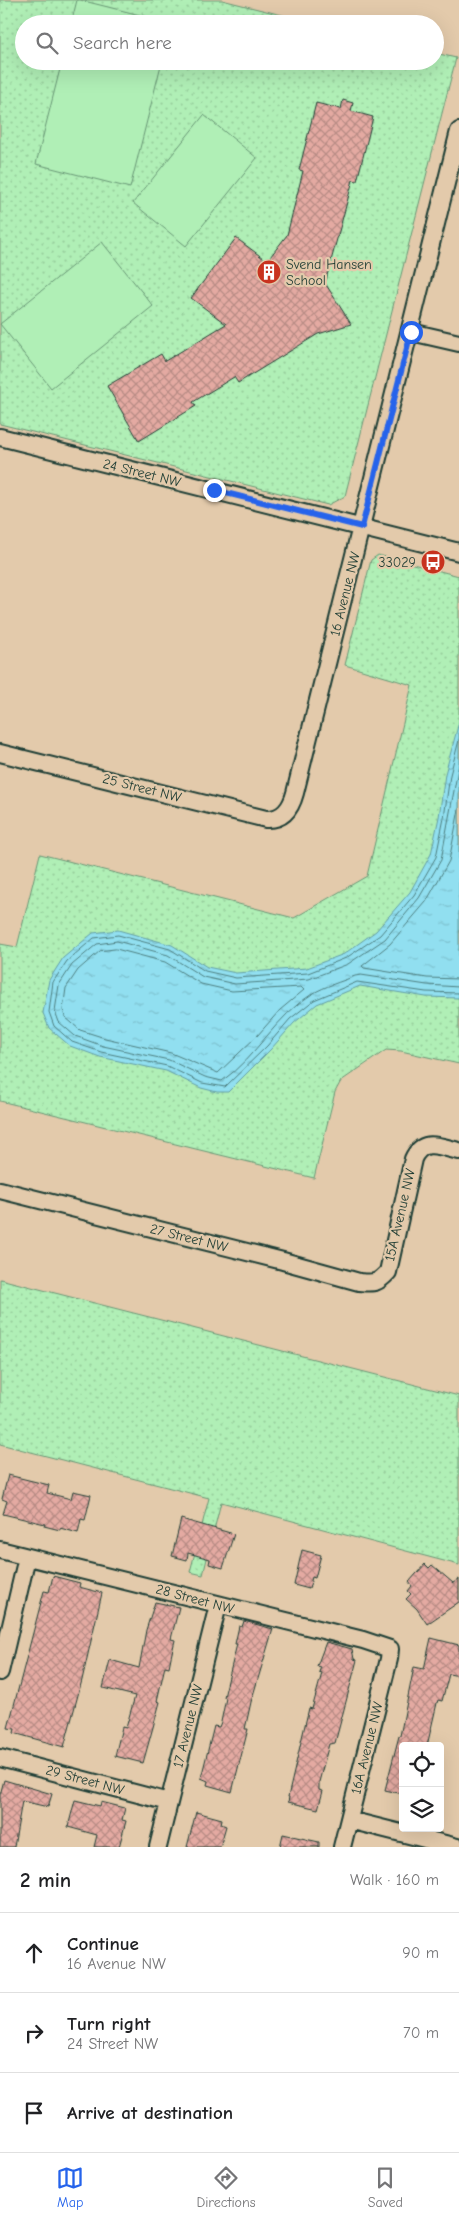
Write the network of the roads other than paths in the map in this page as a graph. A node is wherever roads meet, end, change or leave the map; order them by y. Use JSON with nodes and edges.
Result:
{"nodes":[{"id":1,"x":459,"y":131,"type":"edge"},
{"id":2,"x":459,"y":136,"type":"edge"},
{"id":3,"x":411,"y":332,"type":"junction"},
{"id":4,"x":459,"y":343,"type":"edge"},
{"id":5,"x":0,"y":437,"type":"edge"},
{"id":6,"x":362,"y":527,"type":"junction"},
{"id":7,"x":459,"y":552,"type":"edge"},
{"id":8,"x":0,"y":753,"type":"edge"},
{"id":9,"x":283,"y":815,"type":"joint"},
{"id":10,"x":459,"y":1151,"type":"edge"},
{"id":11,"x":0,"y":1190,"type":"edge"},
{"id":12,"x":378,"y":1282,"type":"joint"},
{"id":13,"x":0,"y":1550,"type":"edge"},
{"id":14,"x":27,"y":1557,"type":"junction"},
{"id":15,"x":218,"y":1605,"type":"junction"},
{"id":16,"x":390,"y":1649,"type":"joint"},
{"id":17,"x":0,"y":1672,"type":"edge"},
{"id":18,"x":0,"y":1758,"type":"edge"},
{"id":19,"x":169,"y":1802,"type":"junction"},
{"id":20,"x":349,"y":1820,"type":"junction"},
{"id":21,"x":158,"y":1847,"type":"edge"},
{"id":22,"x":342,"y":1847,"type":"edge"},
{"id":23,"x":456,"y":1847,"type":"edge"}],
"edges":[{"from":1,"to":2,"type":"street","name":"16 Avenue NW"},
{"from":2,"to":3,"type":"street","name":"16 Avenue NW"},
{"from":3,"to":4,"type":"street"},
{"from":3,"to":6,"type":"street","name":"16 Avenue NW"},
{"from":5,"to":6,"type":"street","name":"24 Street NW"},
{"from":6,"to":7,"type":"street","name":"24 Street NW"},
{"from":6,"to":9,"type":"street","name":"16 Avenue NW"},
{"from":8,"to":9,"type":"street","name":"25 Street NW"},
{"from":10,"to":12,"type":"street","name":"15A Avenue NW"},
{"from":11,"to":12,"type":"street","name":"27 Street NW"},
{"from":13,"to":14,"type":"street","name":"28 Street NW"},
{"from":14,"to":15,"type":"street","name":"28 Street NW"},
{"from":14,"to":17,"type":"street"},
{"from":15,"to":16,"type":"street","name":"28 Street NW"},
{"from":15,"to":19,"type":"street","name":"17 Avenue NW"},
{"from":16,"to":20,"type":"street","name":"16A Avenue NW"},
{"from":18,"to":19,"type":"street","name":"29 Street NW"},
{"from":19,"to":21,"type":"street","name":"17 Avenue NW"},
{"from":20,"to":22,"type":"street","name":"16A Avenue NW"},
{"from":20,"to":23,"type":"street"}]}
